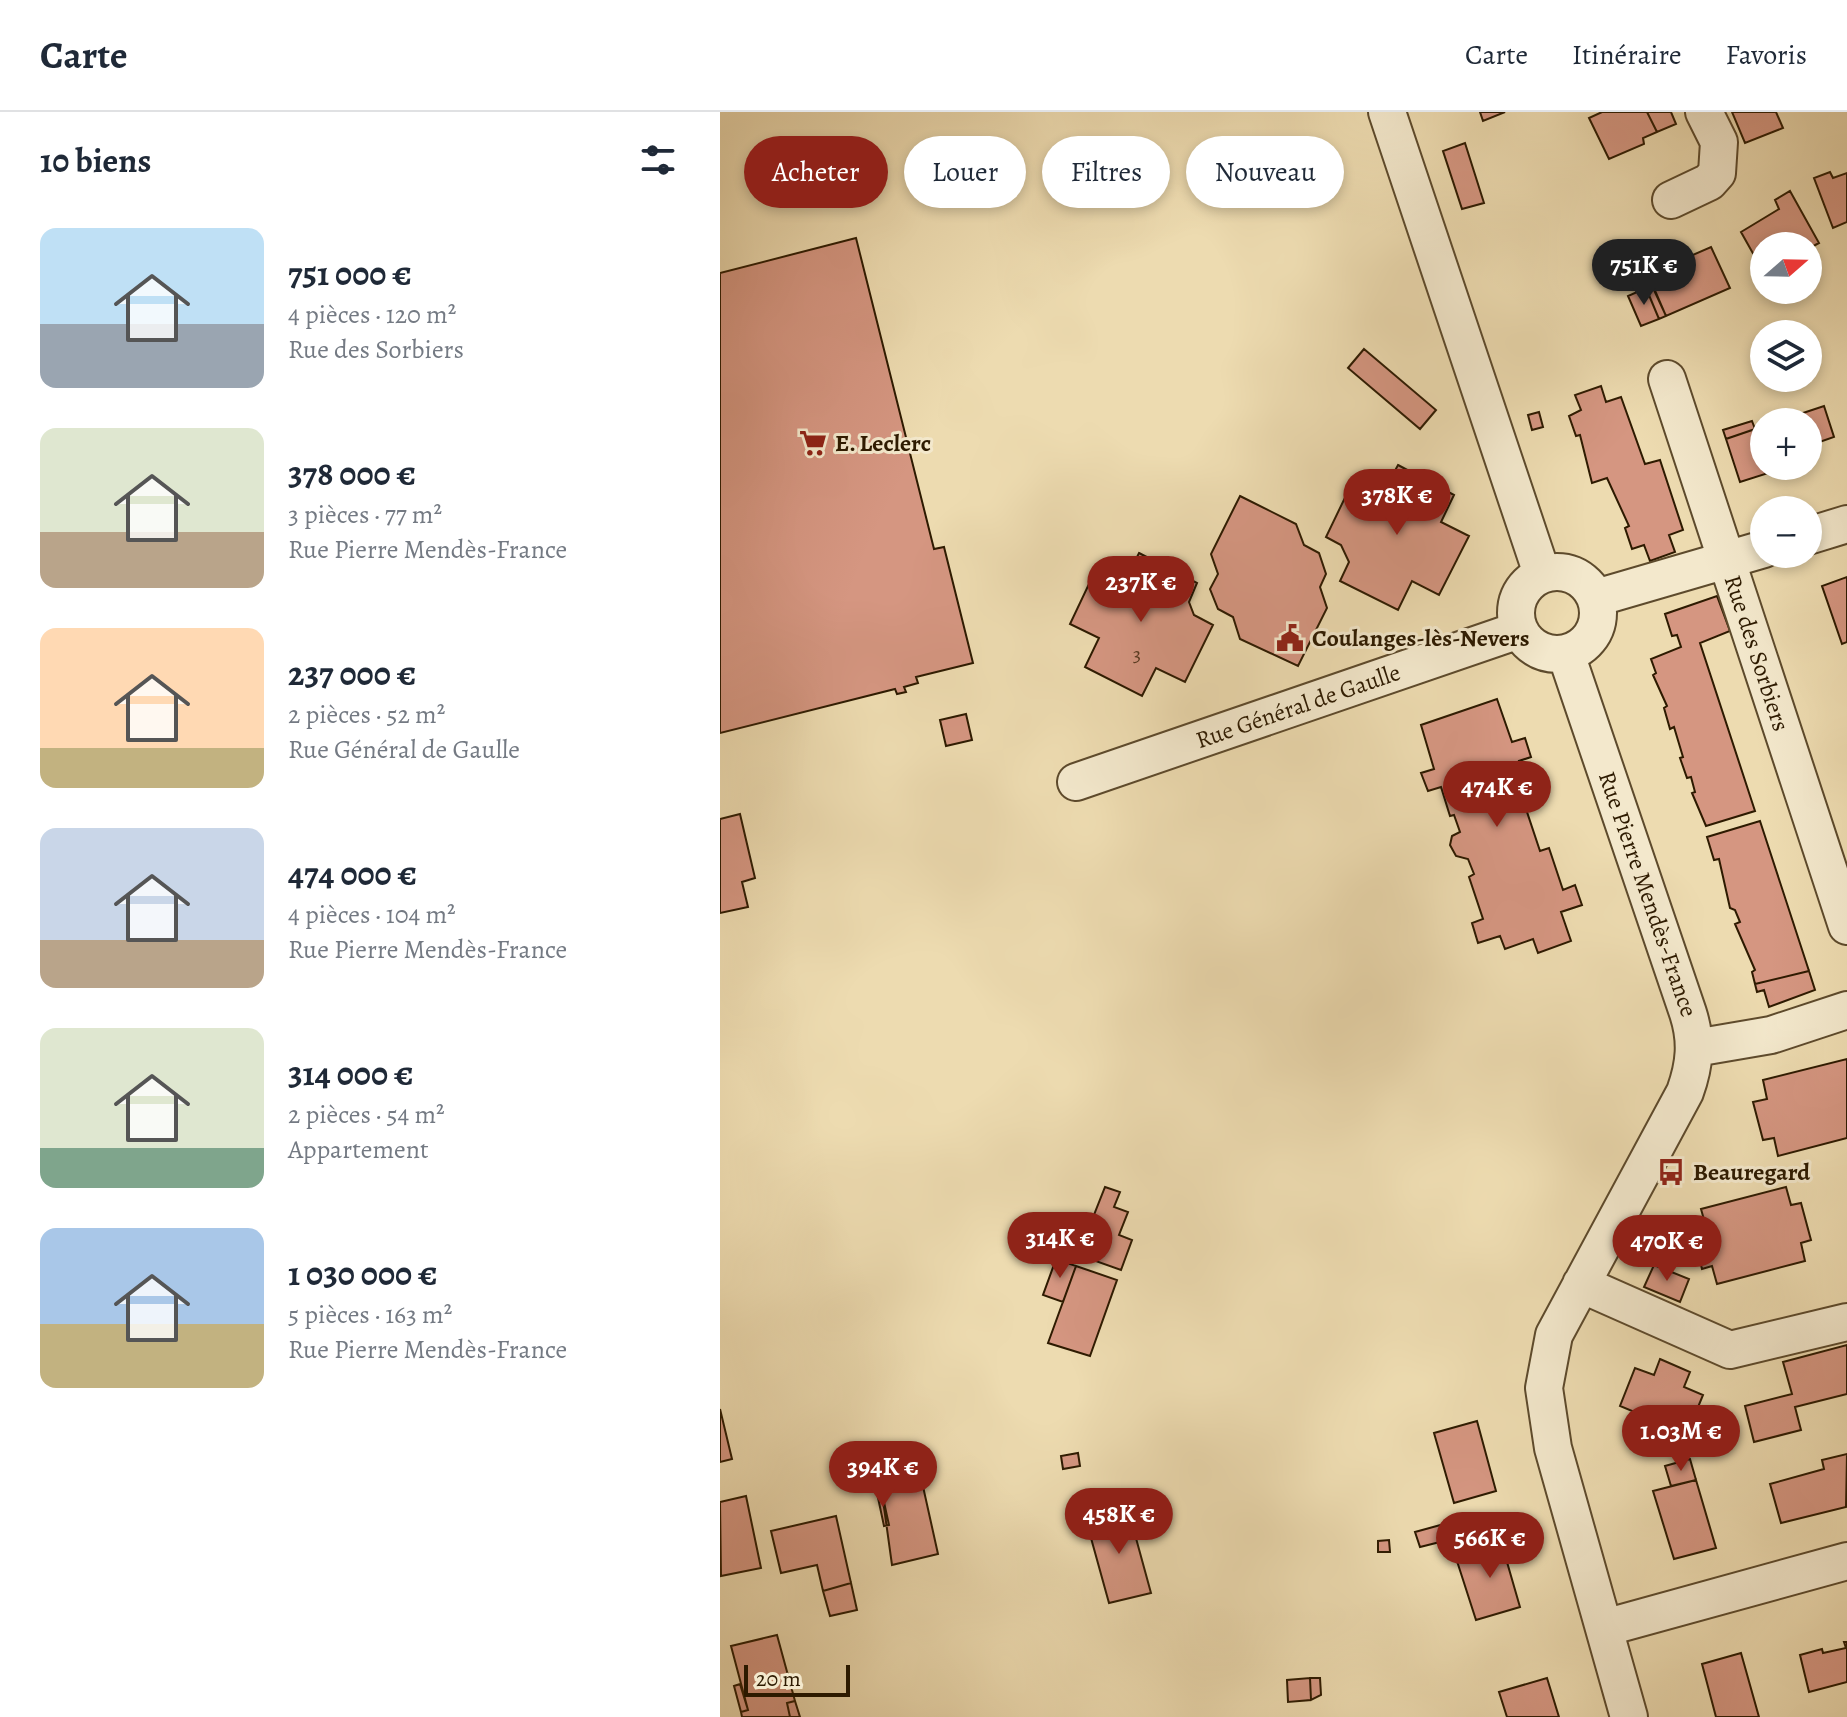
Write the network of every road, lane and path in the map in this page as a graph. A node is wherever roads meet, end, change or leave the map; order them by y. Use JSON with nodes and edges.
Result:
{"nodes":[{"id":1,"x":1387,"y":112,"type":"edge"},
{"id":2,"x":1704,"y":112,"type":"edge"},
{"id":3,"x":1671,"y":200,"type":"dead end"},
{"id":4,"x":1667,"y":379,"type":"dead end"},
{"id":5,"x":1847,"y":524,"type":"edge"},
{"id":6,"x":1822,"y":532,"type":"edge"},
{"id":7,"x":1750,"y":553,"type":"edge"},
{"id":8,"x":1727,"y":560,"type":"junction"},
{"id":9,"x":1542,"y":574,"type":"junction"},
{"id":10,"x":1596,"y":598,"type":"junction"},
{"id":11,"x":1519,"y":630,"type":"junction"},
{"id":12,"x":1566,"y":654,"type":"junction"},
{"id":13,"x":1076,"y":782,"type":"dead end"},
{"id":14,"x":1847,"y":926,"type":"edge"},
{"id":15,"x":1847,"y":1010,"type":"edge"},
{"id":16,"x":1695,"y":1048,"type":"junction"},
{"id":17,"x":1581,"y":1284,"type":"junction"},
{"id":18,"x":1847,"y":1322,"type":"edge"},
{"id":19,"x":1847,"y":1561,"type":"edge"},
{"id":20,"x":1604,"y":1628,"type":"junction"},
{"id":21,"x":1629,"y":1717,"type":"edge"}],
"edges":[{"from":1,"to":9,"type":"street"},
{"from":2,"to":3,"type":"street"},
{"from":4,"to":8,"type":"street","name":"Rue des Sorbiers"},
{"from":5,"to":6,"type":"street"},
{"from":7,"to":8,"type":"street"},
{"from":8,"to":10,"type":"street"},
{"from":8,"to":14,"type":"street","name":"Rue des Sorbiers"},
{"from":9,"to":10,"type":"street"},
{"from":9,"to":11,"type":"street"},
{"from":10,"to":12,"type":"street"},
{"from":11,"to":12,"type":"street"},
{"from":11,"to":13,"type":"street","name":"Rue Général de Gaulle"},
{"from":12,"to":16,"type":"street","name":"Rue Pierre Mendès-France"},
{"from":15,"to":16,"type":"street"},
{"from":16,"to":17,"type":"street","name":"Rue Pierre Mendès-France"},
{"from":17,"to":18,"type":"street"},
{"from":17,"to":20,"type":"street","name":"Rue Pierre Mendès-France"},
{"from":19,"to":20,"type":"street"},
{"from":20,"to":21,"type":"street","name":"Rue Pierre Mendès-France"}]}
